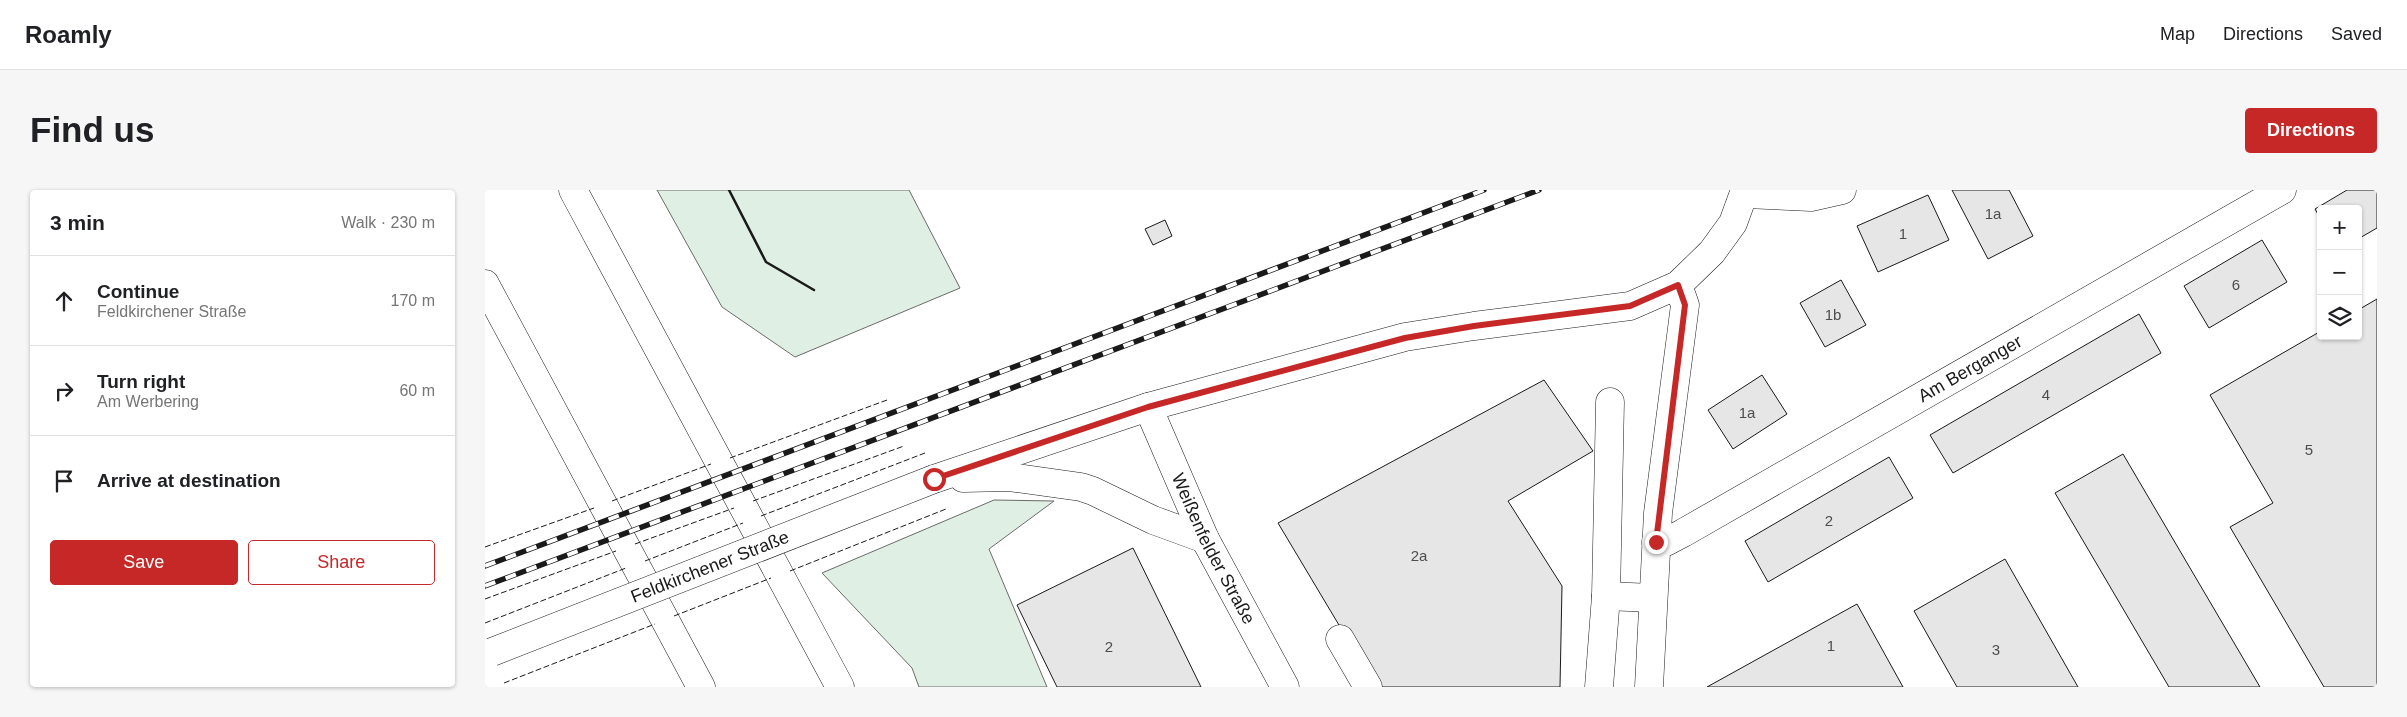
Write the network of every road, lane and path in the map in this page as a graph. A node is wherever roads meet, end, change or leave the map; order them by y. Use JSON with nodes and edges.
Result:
{"nodes":[{"id":1,"x":573,"y":190,"type":"edge"},
{"id":2,"x":1843,"y":190,"type":"edge"},
{"id":3,"x":2282,"y":190,"type":"edge"},
{"id":4,"x":1745,"y":192,"type":"edge"},
{"id":5,"x":485,"y":284,"type":"edge"},
{"id":6,"x":1678,"y":285,"type":"junction"},
{"id":7,"x":1610,"y":402,"type":"dead end"},
{"id":8,"x":1148,"y":407,"type":"junction"},
{"id":9,"x":934,"y":479,"type":"junction"},
{"id":10,"x":1205,"y":538,"type":"junction"},
{"id":11,"x":1656,"y":542,"type":"junction"},
{"id":12,"x":1606,"y":596,"type":"junction"},
{"id":13,"x":1653,"y":598,"type":"junction"},
{"id":14,"x":1340,"y":639,"type":"dead end"},
{"id":15,"x":488,"y":653,"type":"edge"},
{"id":16,"x":701,"y":687,"type":"edge"},
{"id":17,"x":840,"y":687,"type":"edge"},
{"id":18,"x":1285,"y":687,"type":"edge"},
{"id":19,"x":1367,"y":687,"type":"edge"},
{"id":20,"x":1599,"y":687,"type":"edge"},
{"id":21,"x":1649,"y":687,"type":"edge"}],
"edges":[{"from":1,"to":17,"type":"main road"},
{"from":2,"to":4,"type":"main road"},
{"from":3,"to":11,"type":"main road","name":"Am Berganger"},
{"from":4,"to":6,"type":"main road","name":"Feldkirchener Straße"},
{"from":5,"to":16,"type":"main road"},
{"from":6,"to":8,"type":"main road","name":"Feldkirchener Straße"},
{"from":6,"to":11,"type":"main road"},
{"from":7,"to":12,"type":"main road"},
{"from":8,"to":9,"type":"main road","name":"Feldkirchener Straße"},
{"from":8,"to":10,"type":"main road","name":"Weißenfelder Straße"},
{"from":9,"to":10,"type":"main road","name":"Feldkirchener Straße"},
{"from":9,"to":15,"type":"main road","name":"Feldkirchener Straße","bridge":true},
{"from":10,"to":18,"type":"main road","name":"Weißenfelder Straße"},
{"from":11,"to":13,"type":"main road"},
{"from":12,"to":13,"type":"main road"},
{"from":12,"to":20,"type":"main road"},
{"from":13,"to":21,"type":"main road"},
{"from":14,"to":19,"type":"main road"}]}
